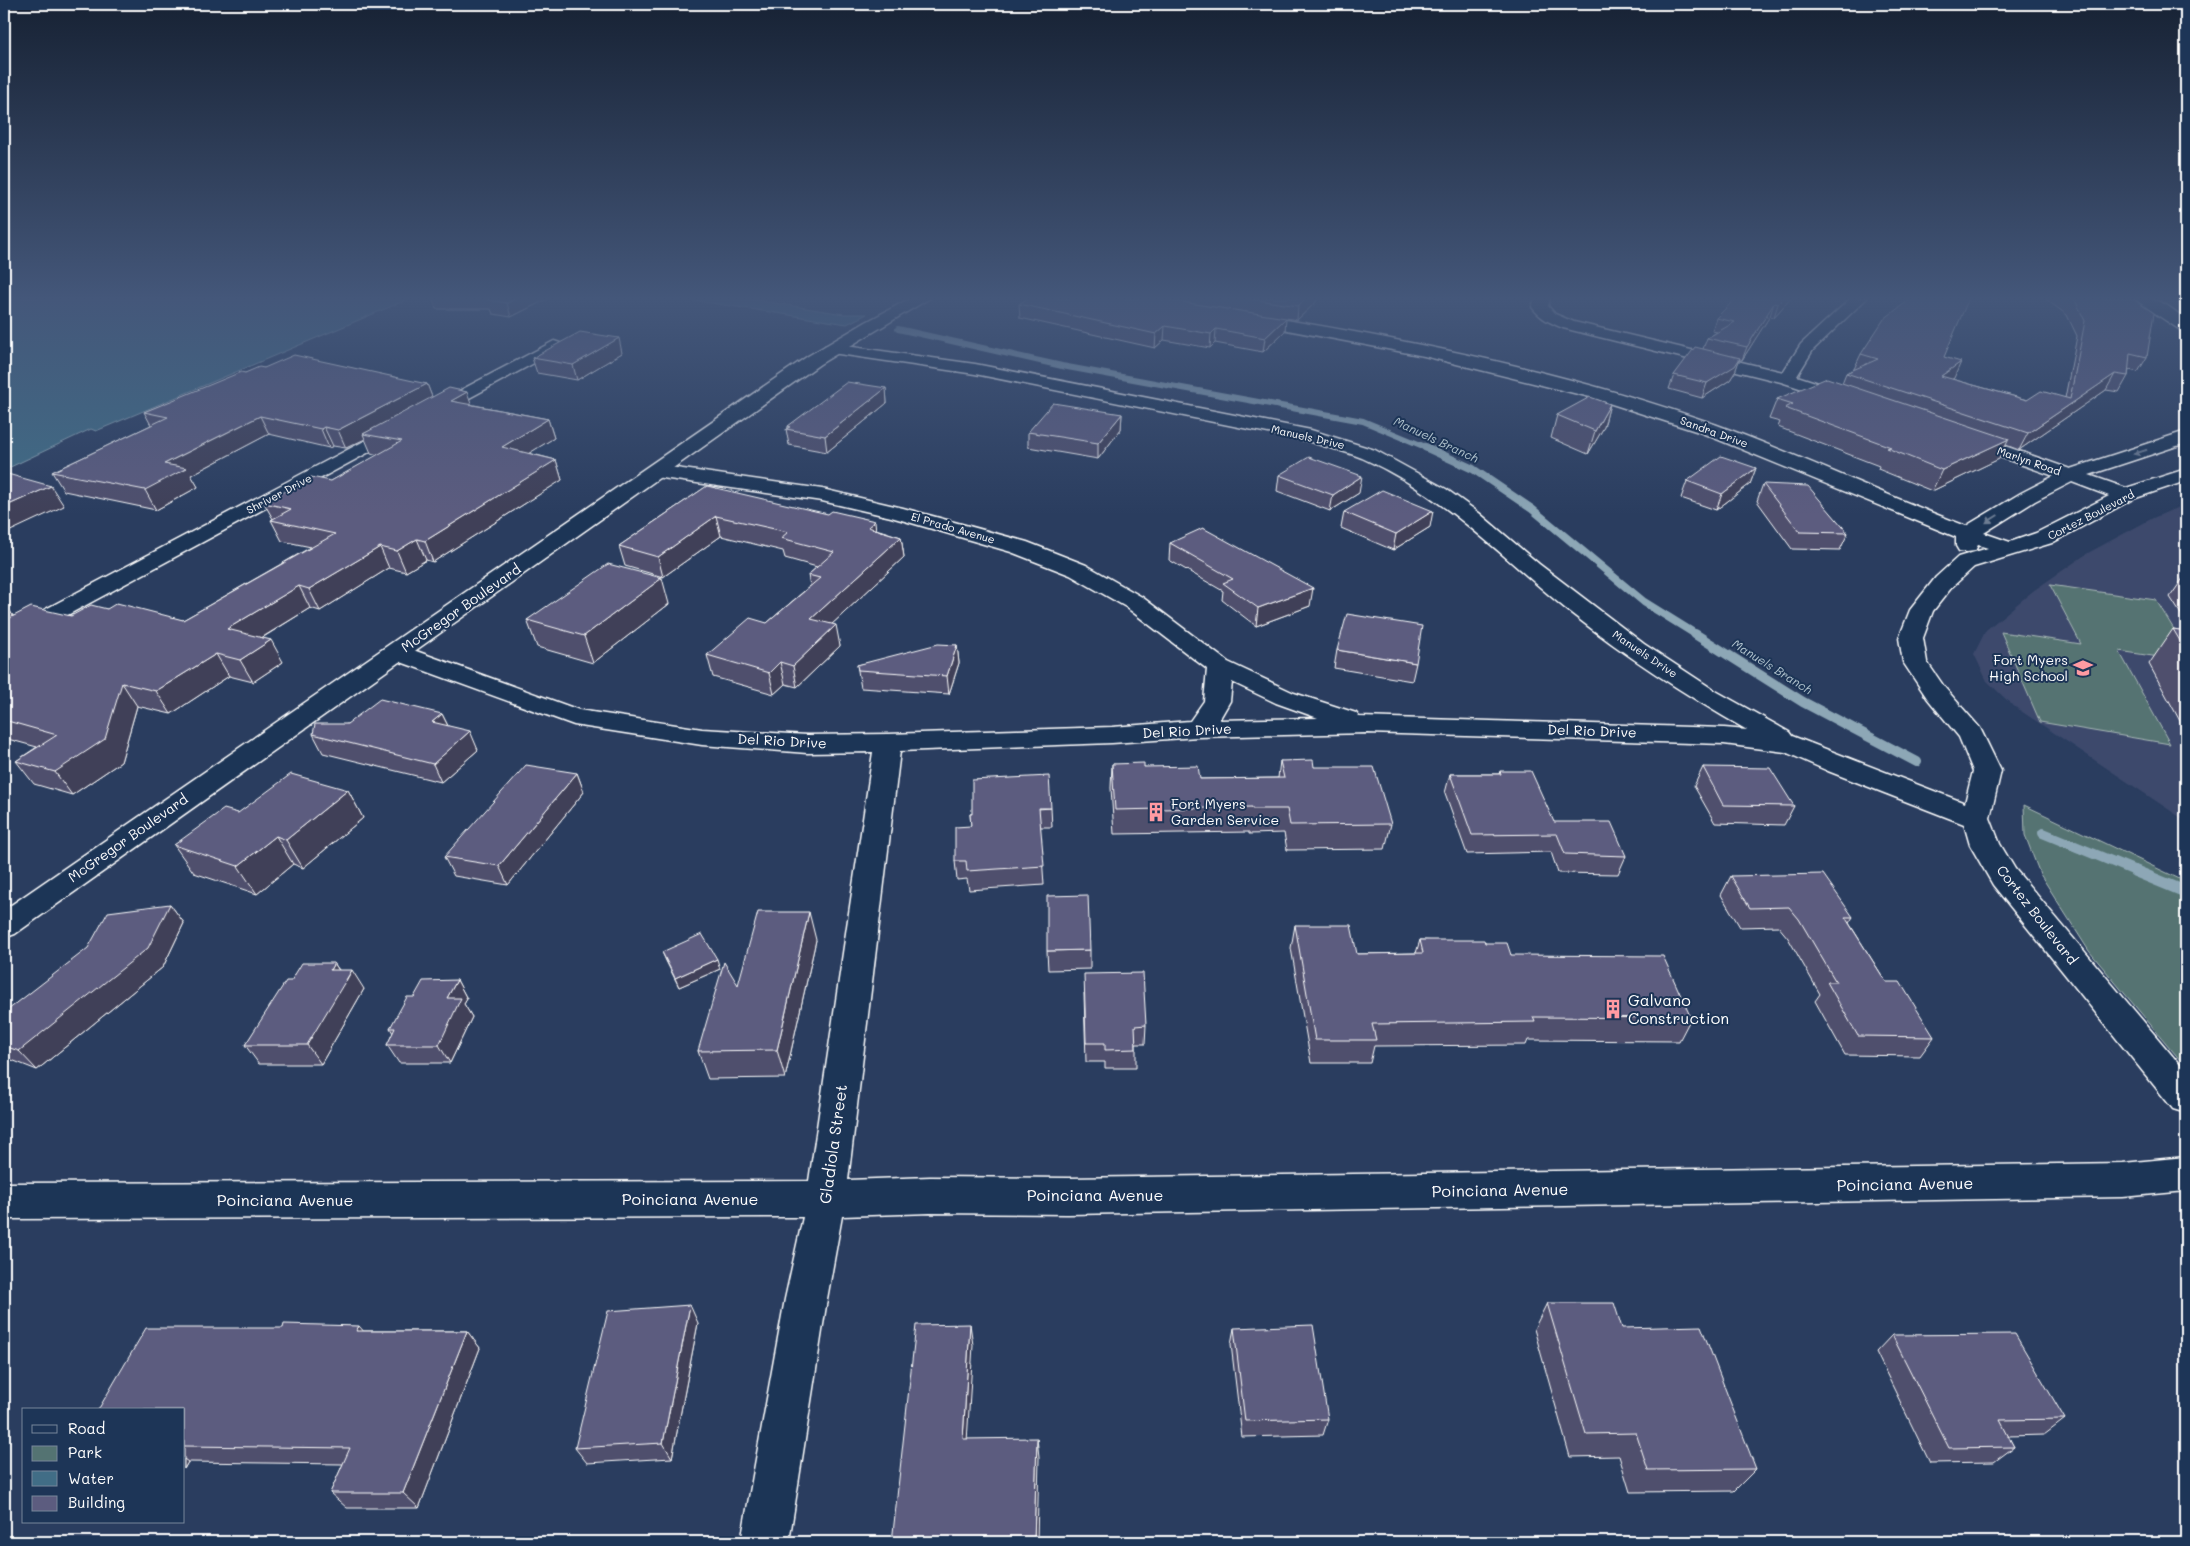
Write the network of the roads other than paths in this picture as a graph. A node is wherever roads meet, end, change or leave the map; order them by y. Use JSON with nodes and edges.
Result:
{"nodes":[{"id":1,"x":509,"y":370,"type":"edge"},
{"id":2,"x":800,"y":370,"type":"edge"},
{"id":3,"x":985,"y":370,"type":"edge"},
{"id":4,"x":1513,"y":370,"type":"edge"},
{"id":5,"x":1755,"y":370,"type":"edge"},
{"id":6,"x":1792,"y":370,"type":"edge"},
{"id":7,"x":1787,"y":378,"type":"junction"},
{"id":8,"x":1858,"y":402,"type":"edge"},
{"id":9,"x":1950,"y":434,"type":"edge"},
{"id":10,"x":2186,"y":438,"type":"edge"},
{"id":11,"x":655,"y":471,"type":"junction"},
{"id":12,"x":2071,"y":475,"type":"junction"},
{"id":13,"x":2186,"y":475,"type":"edge"},
{"id":14,"x":2126,"y":495,"type":"junction"},
{"id":15,"x":1967,"y":534,"type":"junction"},
{"id":16,"x":2011,"y":548,"type":"junction"},
{"id":17,"x":1966,"y":562,"type":"junction"},
{"id":18,"x":4,"y":640,"type":"edge"},
{"id":19,"x":396,"y":652,"type":"junction"},
{"id":20,"x":1219,"y":668,"type":"junction"},
{"id":21,"x":1367,"y":725,"type":"junction"},
{"id":22,"x":1198,"y":729,"type":"junction"},
{"id":23,"x":888,"y":744,"type":"junction"},
{"id":24,"x":1790,"y":744,"type":"junction"},
{"id":25,"x":1976,"y":818,"type":"junction"},
{"id":26,"x":4,"y":926,"type":"edge"},
{"id":27,"x":2186,"y":1098,"type":"edge"},
{"id":28,"x":2186,"y":1174,"type":"edge"},
{"id":29,"x":826,"y":1199,"type":"junction"},
{"id":30,"x":4,"y":1202,"type":"edge"},
{"id":31,"x":765,"y":1542,"type":"edge"}],
"edges":[{"from":1,"to":18,"type":"street","name":"Shriver Drive"},
{"from":2,"to":11,"type":"street","name":"McGregor Boulevard"},
{"from":3,"to":24,"type":"street","name":"Manuels Drive"},
{"from":4,"to":15,"type":"street","name":"Sandra Drive"},
{"from":5,"to":7,"type":"street"},
{"from":6,"to":7,"type":"street"},
{"from":7,"to":8,"type":"street"},
{"from":9,"to":12,"type":"street","name":"Marlyn Road"},
{"from":10,"to":12,"type":"street","one_way":true},
{"from":11,"to":19,"type":"street","name":"McGregor Boulevard"},
{"from":11,"to":20,"type":"street","name":"El Prado Avenue"},
{"from":12,"to":14,"type":"street","name":"Marlyn Road"},
{"from":12,"to":15,"type":"street","one_way":true},
{"from":13,"to":14,"type":"street","name":"Cortez Boulevard"},
{"from":14,"to":16,"type":"street","name":"Cortez Boulevard"},
{"from":15,"to":16,"type":"street","name":"Sandra Drive"},
{"from":15,"to":17,"type":"street"},
{"from":16,"to":17,"type":"street","name":"Cortez Boulevard"},
{"from":17,"to":25,"type":"street","name":"Cortez Boulevard"},
{"from":19,"to":23,"type":"street","name":"Del Rio Drive"},
{"from":19,"to":26,"type":"street","name":"McGregor Boulevard"},
{"from":20,"to":21,"type":"street","name":"El Prado Avenue"},
{"from":20,"to":22,"type":"street"},
{"from":21,"to":22,"type":"street","name":"Del Rio Drive"},
{"from":21,"to":24,"type":"street","name":"Del Rio Drive"},
{"from":22,"to":23,"type":"street","name":"Del Rio Drive"},
{"from":23,"to":29,"type":"street","name":"Gladiola Street"},
{"from":24,"to":25,"type":"street","name":"Del Rio Drive"},
{"from":25,"to":27,"type":"street","name":"Cortez Boulevard"},
{"from":28,"to":29,"type":"street","name":"Poinciana Avenue"},
{"from":29,"to":30,"type":"street","name":"Poinciana Avenue"},
{"from":29,"to":31,"type":"street","name":"Gladiola Street"}]}
